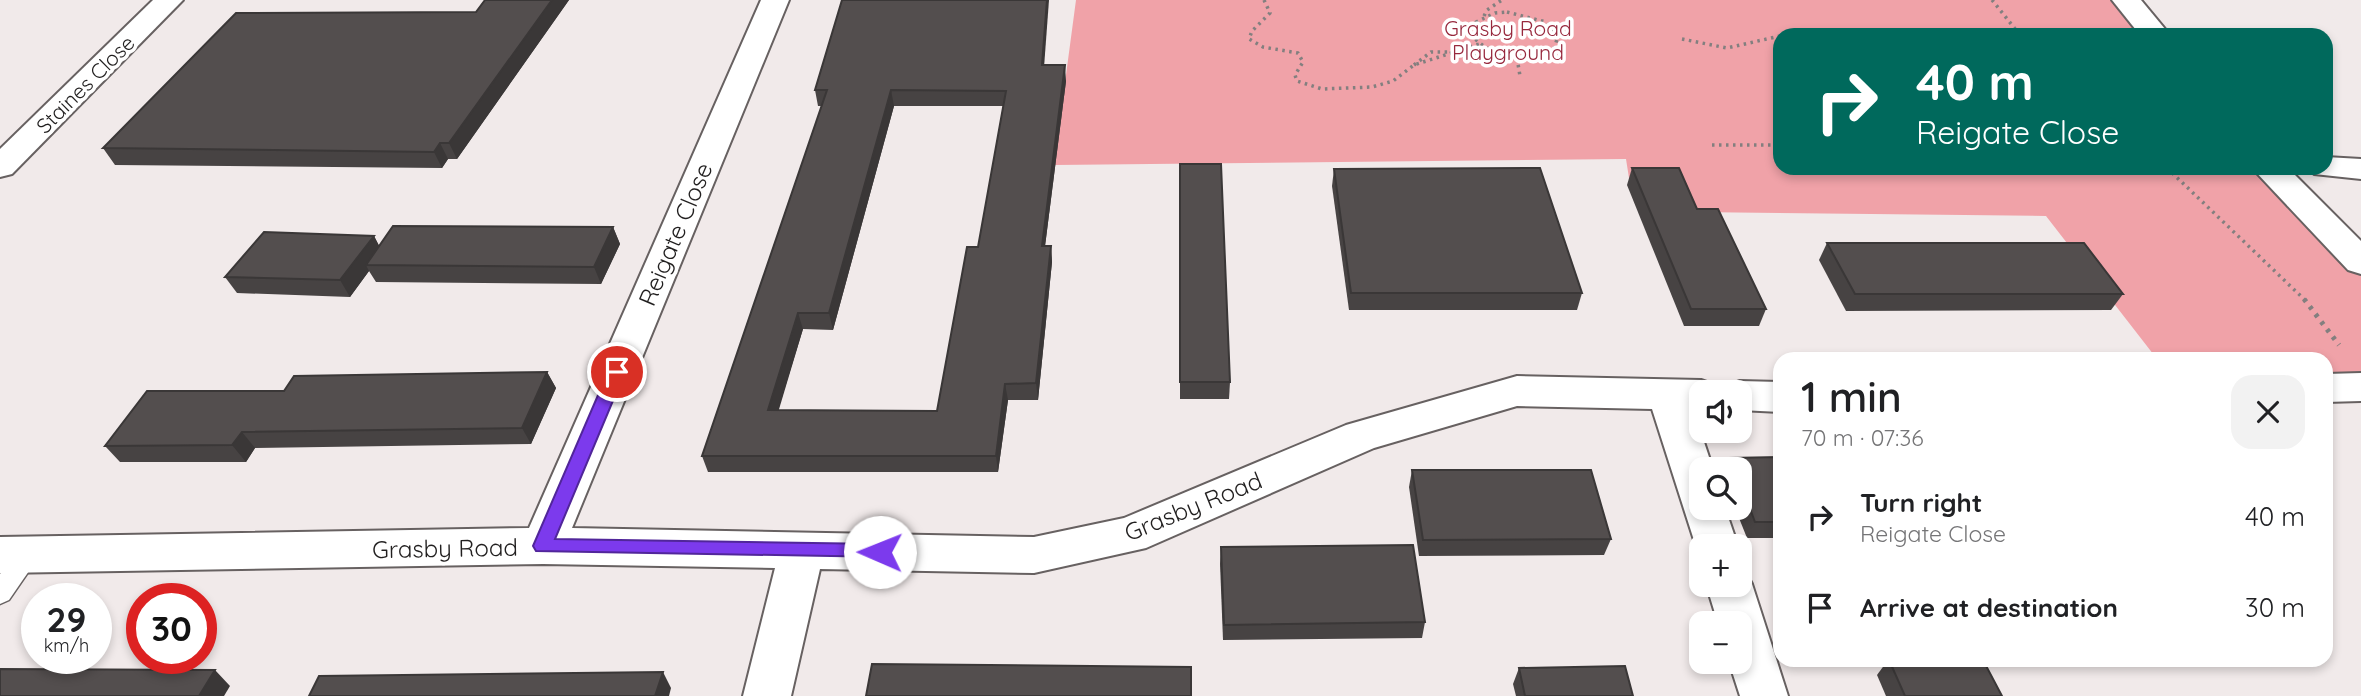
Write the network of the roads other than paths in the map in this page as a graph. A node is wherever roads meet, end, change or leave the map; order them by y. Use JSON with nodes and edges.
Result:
{"nodes":[{"id":1,"x":169,"y":0,"type":"edge"},
{"id":2,"x":775,"y":0,"type":"edge"},
{"id":3,"x":2126,"y":0,"type":"edge"},
{"id":4,"x":2149,"y":28,"type":"edge"},
{"id":5,"x":0,"y":167,"type":"edge"},
{"id":6,"x":2333,"y":167,"type":"edge"},
{"id":7,"x":2361,"y":169,"type":"edge"},
{"id":8,"x":2276,"y":175,"type":"edge"},
{"id":9,"x":2361,"y":262,"type":"edge"},
{"id":10,"x":2353,"y":370,"type":"edge"},
{"id":11,"x":2333,"y":383,"type":"edge"},
{"id":12,"x":1684,"y":395,"type":"edge"},
{"id":13,"x":1752,"y":396,"type":"edge"},
{"id":14,"x":1773,"y":397,"type":"edge"},
{"id":15,"x":1694,"y":457,"type":"edge"},
{"id":16,"x":543,"y":546,"type":"junction"},
{"id":17,"x":802,"y":550,"type":"junction"},
{"id":18,"x":14,"y":555,"type":"edge"},
{"id":19,"x":0,"y":593,"type":"edge"},
{"id":20,"x":1733,"y":597,"type":"edge"},
{"id":21,"x":767,"y":696,"type":"edge"},
{"id":22,"x":1765,"y":696,"type":"edge"}],
"edges":[{"from":1,"to":5,"type":"street","name":"Staines Close"},
{"from":2,"to":16,"type":"street","name":"Reigate Close"},
{"from":3,"to":4,"type":"street"},
{"from":6,"to":7,"type":"street"},
{"from":8,"to":9,"type":"street"},
{"from":10,"to":11,"type":"street"},
{"from":12,"to":15,"type":"street"},
{"from":12,"to":17,"type":"street","name":"Grasby Road"},
{"from":13,"to":14,"type":"street"},
{"from":16,"to":17,"type":"street","name":"Grasby Road"},
{"from":16,"to":18,"type":"street","name":"Grasby Road"},
{"from":17,"to":21,"type":"street"},
{"from":18,"to":19,"type":"lane"},
{"from":20,"to":22,"type":"street"}]}
